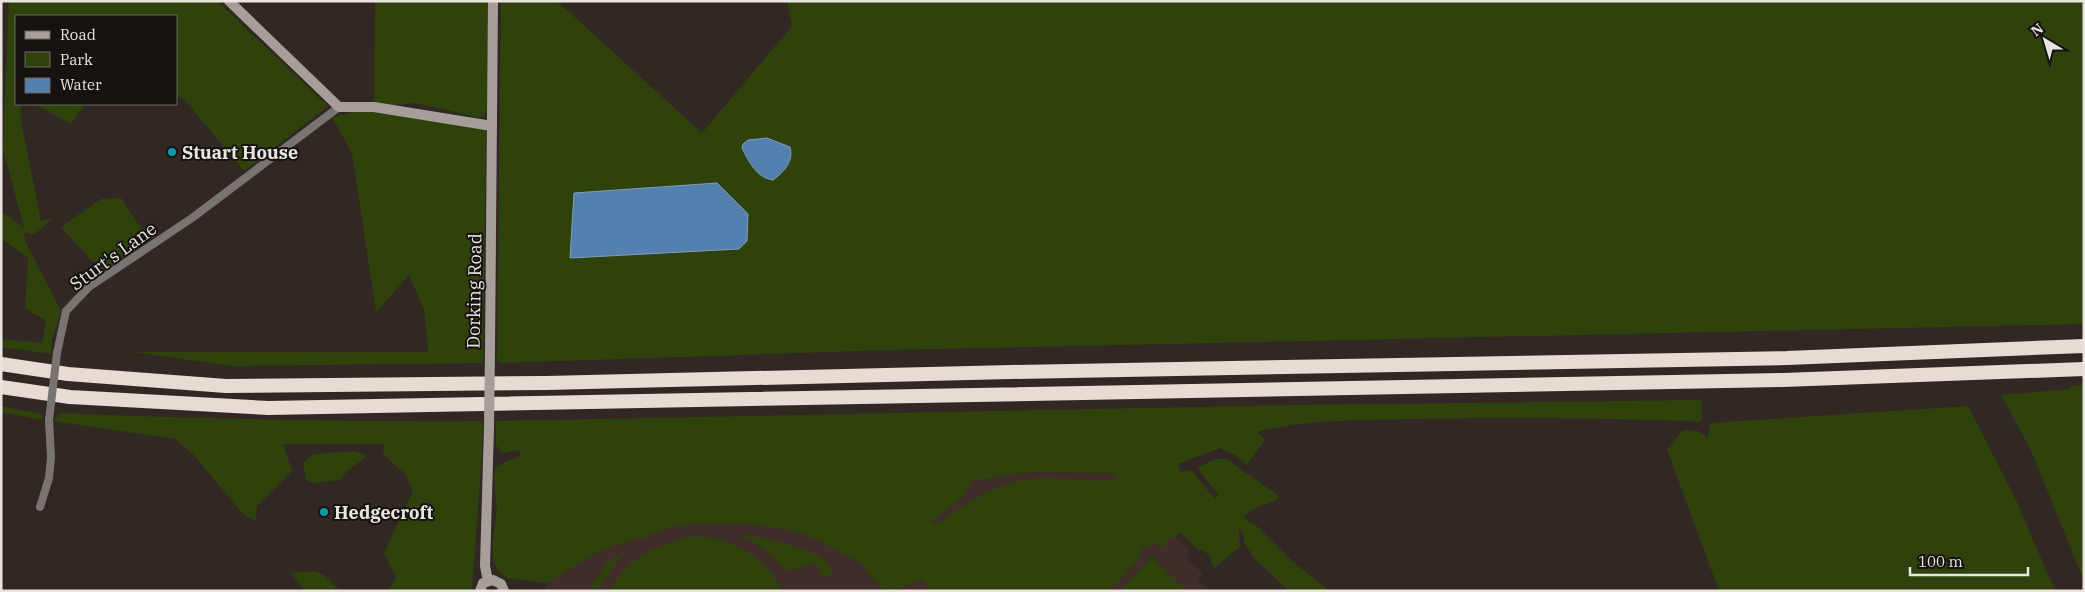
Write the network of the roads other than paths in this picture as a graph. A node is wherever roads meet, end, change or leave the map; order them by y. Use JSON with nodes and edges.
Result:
{"nodes":[{"id":1,"x":228,"y":1,"type":"edge"},
{"id":2,"x":493,"y":1,"type":"edge"},
{"id":3,"x":339,"y":107,"type":"junction"},
{"id":4,"x":492,"y":126,"type":"junction"},
{"id":5,"x":2084,"y":346,"type":"edge"},
{"id":6,"x":1,"y":364,"type":"edge"},
{"id":7,"x":2084,"y":369,"type":"edge"},
{"id":8,"x":1,"y":387,"type":"edge"},
{"id":9,"x":40,"y":507,"type":"dead end"},
{"id":10,"x":488,"y":581,"type":"junction"},
{"id":11,"x":480,"y":591,"type":"edge"},
{"id":12,"x":504,"y":591,"type":"edge"}],
"edges":[{"from":1,"to":3,"type":"main road"},
{"from":2,"to":4,"type":"main road","name":"Dorking Road"},
{"from":3,"to":4,"type":"main road"},
{"from":3,"to":9,"type":"street","name":"Sturt's Lane","bridge":true},
{"from":4,"to":10,"type":"main road","name":"Dorking Road","bridge":true},
{"from":5,"to":6,"type":"highway"},
{"from":7,"to":8,"type":"highway"},
{"from":10,"to":11,"type":"main road"},
{"from":10,"to":12,"type":"main road"}]}
